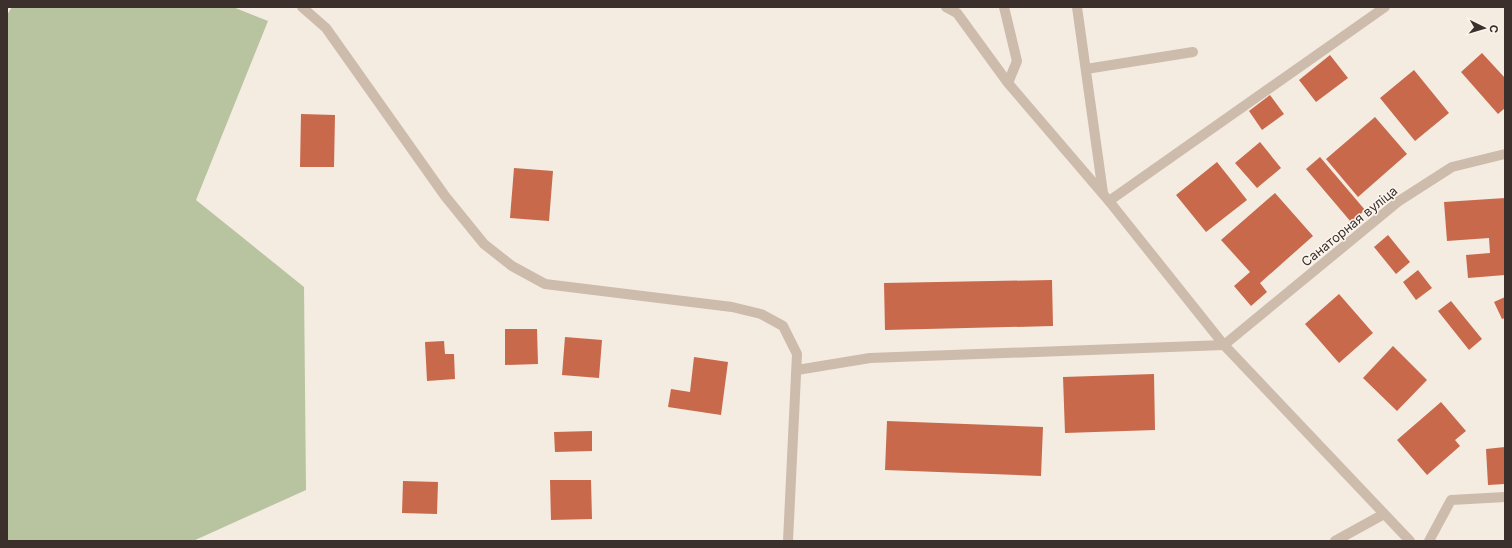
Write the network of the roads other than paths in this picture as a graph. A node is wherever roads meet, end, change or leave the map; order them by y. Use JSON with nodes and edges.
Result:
{"nodes":[{"id":1,"x":302,"y":7,"type":"edge"},
{"id":2,"x":946,"y":7,"type":"edge"},
{"id":3,"x":1004,"y":7,"type":"edge"},
{"id":4,"x":1077,"y":7,"type":"edge"},
{"id":5,"x":1385,"y":7,"type":"edge"},
{"id":6,"x":1193,"y":52,"type":"dead end"},
{"id":7,"x":1086,"y":69,"type":"junction"},
{"id":8,"x":1008,"y":83,"type":"junction"},
{"id":9,"x":1505,"y":154,"type":"edge"},
{"id":10,"x":1106,"y":197,"type":"junction"},
{"id":11,"x":1224,"y":345,"type":"junction"},
{"id":12,"x":798,"y":370,"type":"junction"},
{"id":13,"x":1505,"y":497,"type":"edge"},
{"id":14,"x":1384,"y":514,"type":"junction"},
{"id":15,"x":788,"y":541,"type":"edge"},
{"id":16,"x":1335,"y":541,"type":"edge"},
{"id":17,"x":1410,"y":541,"type":"edge"},
{"id":18,"x":1429,"y":541,"type":"edge"}],
"edges":[{"from":1,"to":12,"type":"street"},
{"from":2,"to":8,"type":"street"},
{"from":3,"to":8,"type":"street"},
{"from":4,"to":7,"type":"street"},
{"from":5,"to":10,"type":"street"},
{"from":6,"to":7,"type":"street"},
{"from":7,"to":10,"type":"street"},
{"from":8,"to":10,"type":"street"},
{"from":9,"to":11,"type":"street","name":"Санаторная вуліца"},
{"from":10,"to":11,"type":"street"},
{"from":11,"to":12,"type":"street"},
{"from":11,"to":14,"type":"street"},
{"from":12,"to":15,"type":"street"},
{"from":13,"to":18,"type":"street"},
{"from":14,"to":16,"type":"street"},
{"from":14,"to":17,"type":"street"}]}
